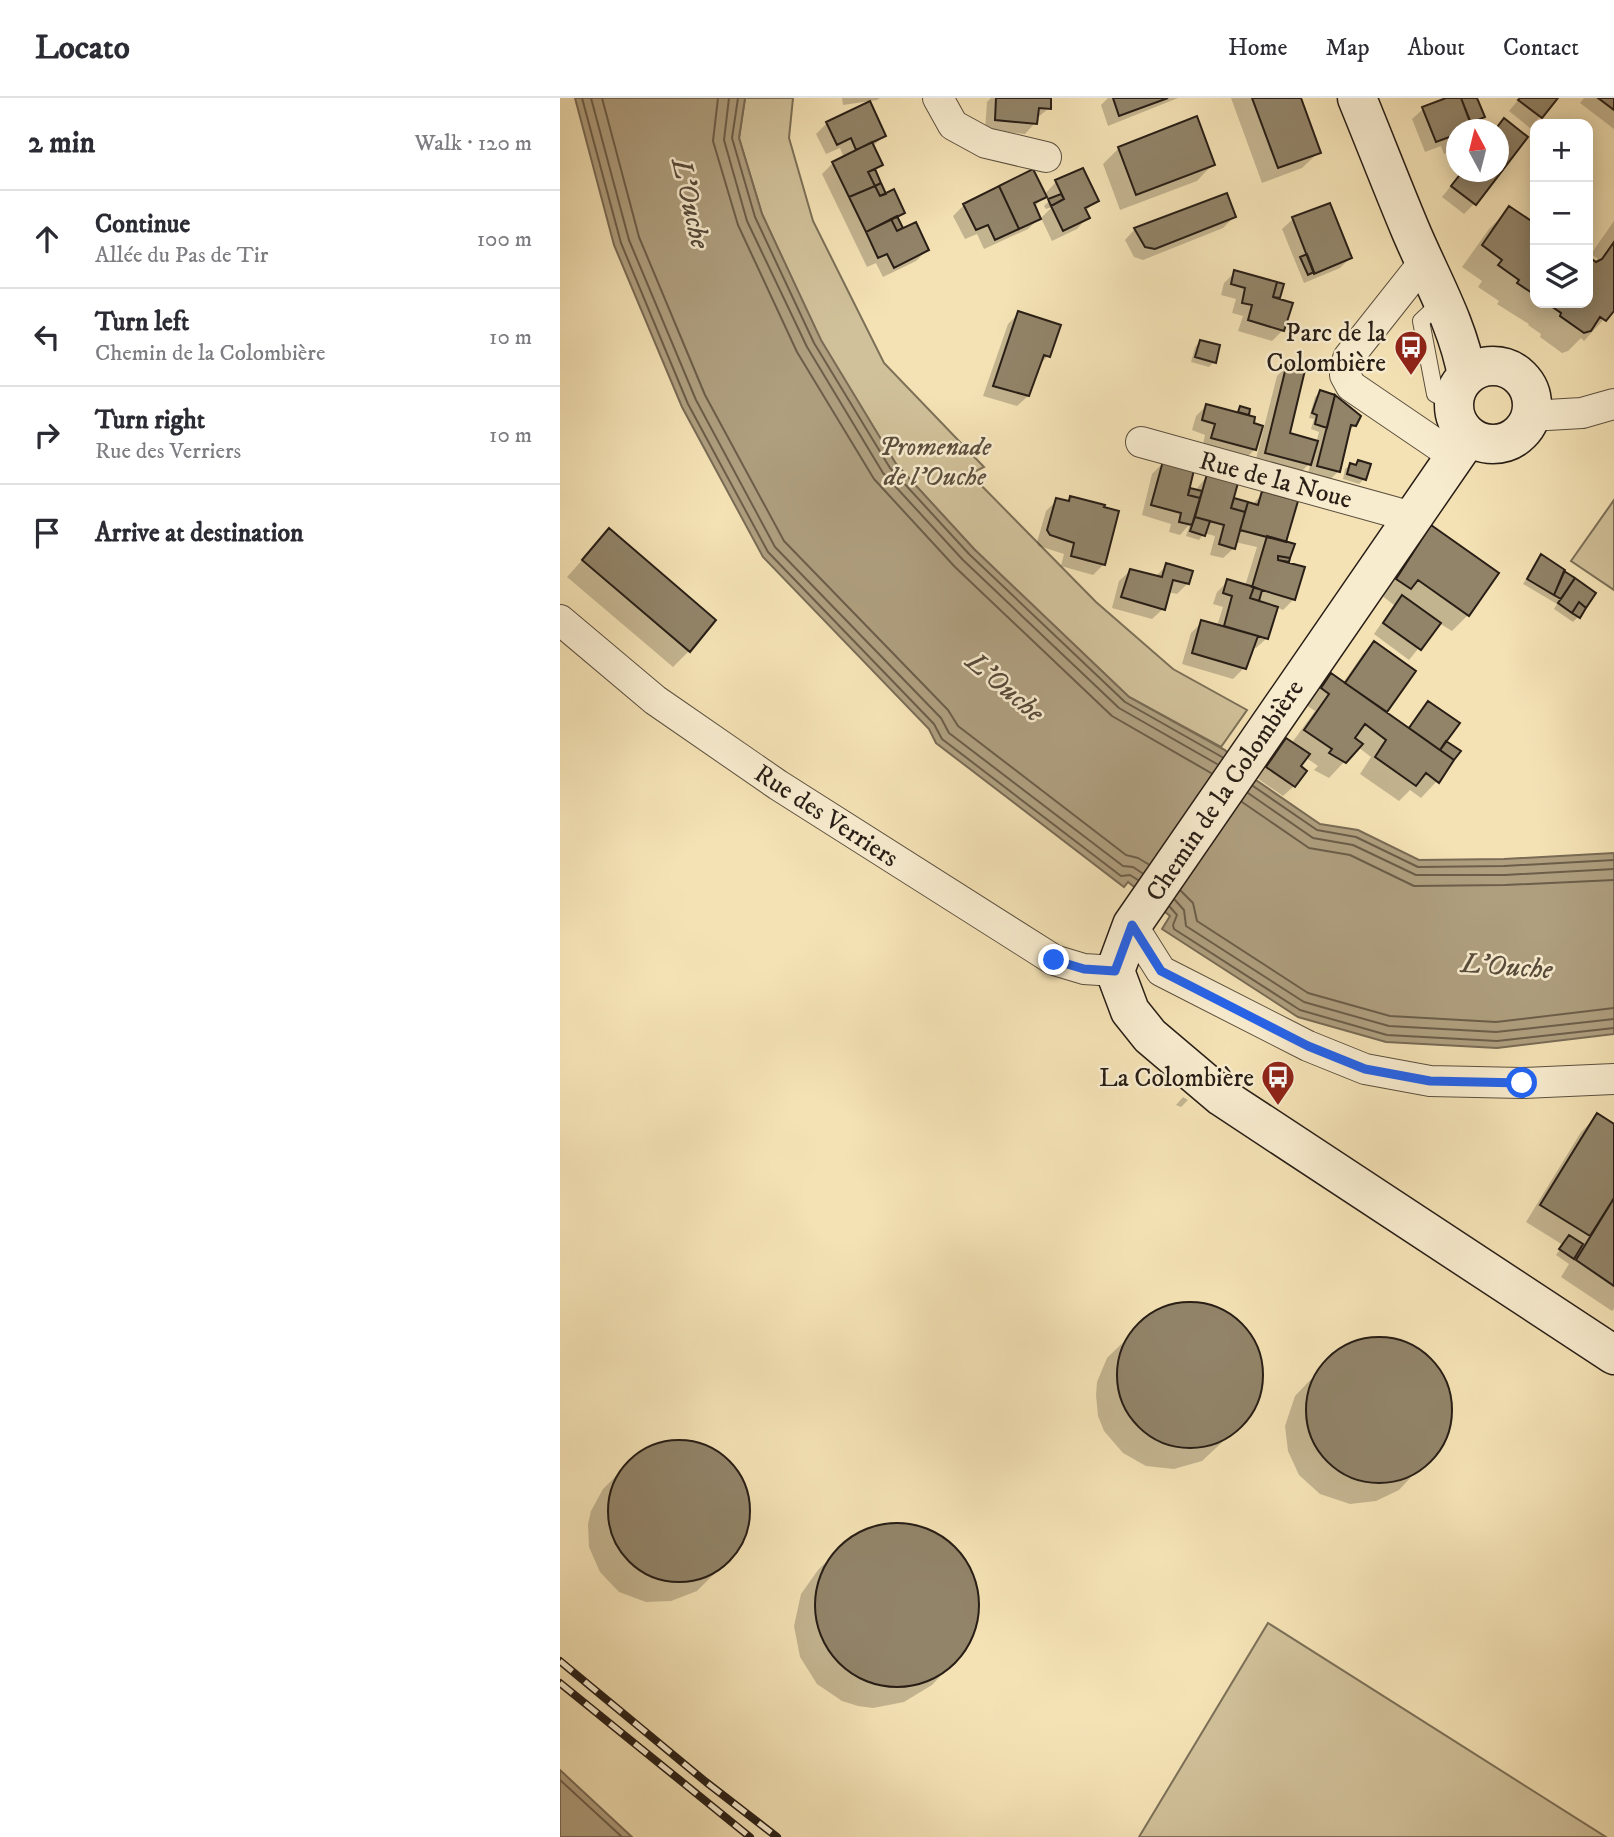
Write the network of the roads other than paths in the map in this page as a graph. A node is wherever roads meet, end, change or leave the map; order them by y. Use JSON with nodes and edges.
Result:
{"nodes":[{"id":1,"x":938,"y":98,"type":"edge"},
{"id":2,"x":1357,"y":98,"type":"edge"},
{"id":3,"x":1046,"y":157,"type":"dead end"},
{"id":4,"x":1424,"y":262,"type":"junction"},
{"id":5,"x":1442,"y":301,"type":"junction"},
{"id":6,"x":1505,"y":368,"type":"junction"},
{"id":7,"x":1614,"y":404,"type":"edge"},
{"id":8,"x":1530,"y":416,"type":"junction"},
{"id":9,"x":1461,"y":418,"type":"junction"},
{"id":10,"x":1141,"y":442,"type":"dead end"},
{"id":11,"x":1412,"y":517,"type":"junction"},
{"id":12,"x":560,"y":620,"type":"edge"},
{"id":13,"x":1132,"y":925,"type":"junction"},
{"id":14,"x":1115,"y":971,"type":"junction"},
{"id":15,"x":1614,"y":1079,"type":"edge"},
{"id":16,"x":1614,"y":1355,"type":"edge"}],
"edges":[{"from":1,"to":3,"type":"street"},
{"from":2,"to":4,"type":"street"},
{"from":4,"to":5,"type":"street"},
{"from":4,"to":9,"type":"street"},
{"from":5,"to":6,"type":"street"},
{"from":5,"to":9,"type":"street"},
{"from":6,"to":8,"type":"street"},
{"from":6,"to":9,"type":"street"},
{"from":7,"to":8,"type":"street"},
{"from":8,"to":9,"type":"street"},
{"from":9,"to":11,"type":"street","name":"Chemin de la Colombière"},
{"from":10,"to":11,"type":"street","name":"Rue de la Noue"},
{"from":11,"to":13,"type":"street","name":"Chemin de la Colombière"},
{"from":12,"to":14,"type":"street","name":"Rue des Verriers"},
{"from":13,"to":14,"type":"street","name":"Chemin de la Colombière"},
{"from":13,"to":15,"type":"street"},
{"from":14,"to":16,"type":"street"}]}
